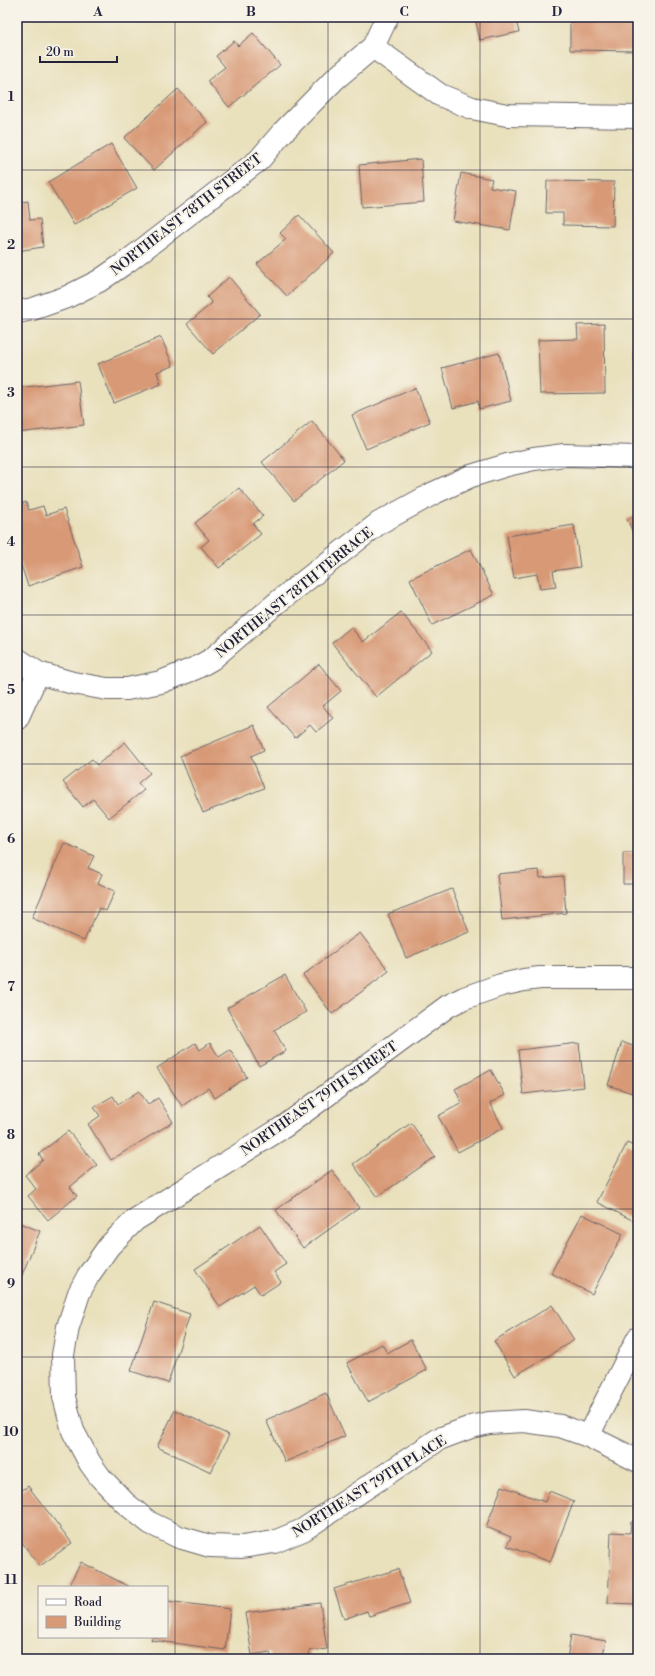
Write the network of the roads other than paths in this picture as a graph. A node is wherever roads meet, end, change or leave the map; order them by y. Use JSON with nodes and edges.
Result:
{"nodes":[{"id":1,"x":387,"y":17,"type":"edge"},
{"id":2,"x":373,"y":47,"type":"junction"},
{"id":3,"x":638,"y":117,"type":"edge"},
{"id":4,"x":17,"y":312,"type":"edge"},
{"id":5,"x":638,"y":457,"type":"edge"},
{"id":6,"x":17,"y":659,"type":"edge"},
{"id":7,"x":38,"y":673,"type":"junction"},
{"id":8,"x":17,"y":719,"type":"edge"},
{"id":9,"x":638,"y":978,"type":"edge"},
{"id":10,"x":638,"y":1338,"type":"edge"},
{"id":11,"x":63,"y":1356,"type":"joint"},
{"id":12,"x":588,"y":1436,"type":"junction"},
{"id":13,"x":638,"y":1461,"type":"edge"}],
"edges":[{"from":1,"to":2,"type":"street"},
{"from":2,"to":3,"type":"street"},
{"from":2,"to":4,"type":"street","name":"NORTHEAST 78TH STREET"},
{"from":5,"to":7,"type":"street","name":"NORTHEAST 78TH TERRACE"},
{"from":6,"to":7,"type":"street","name":"NORTHEAST 78TH TERRACE"},
{"from":7,"to":8,"type":"street"},
{"from":9,"to":11,"type":"street","name":"NORTHEAST 79TH STREET"},
{"from":10,"to":12,"type":"street"},
{"from":11,"to":12,"type":"street","name":"NORTHEAST 79TH PLACE"},
{"from":12,"to":13,"type":"street","name":"NORTHEAST 79TH PLACE"}]}
